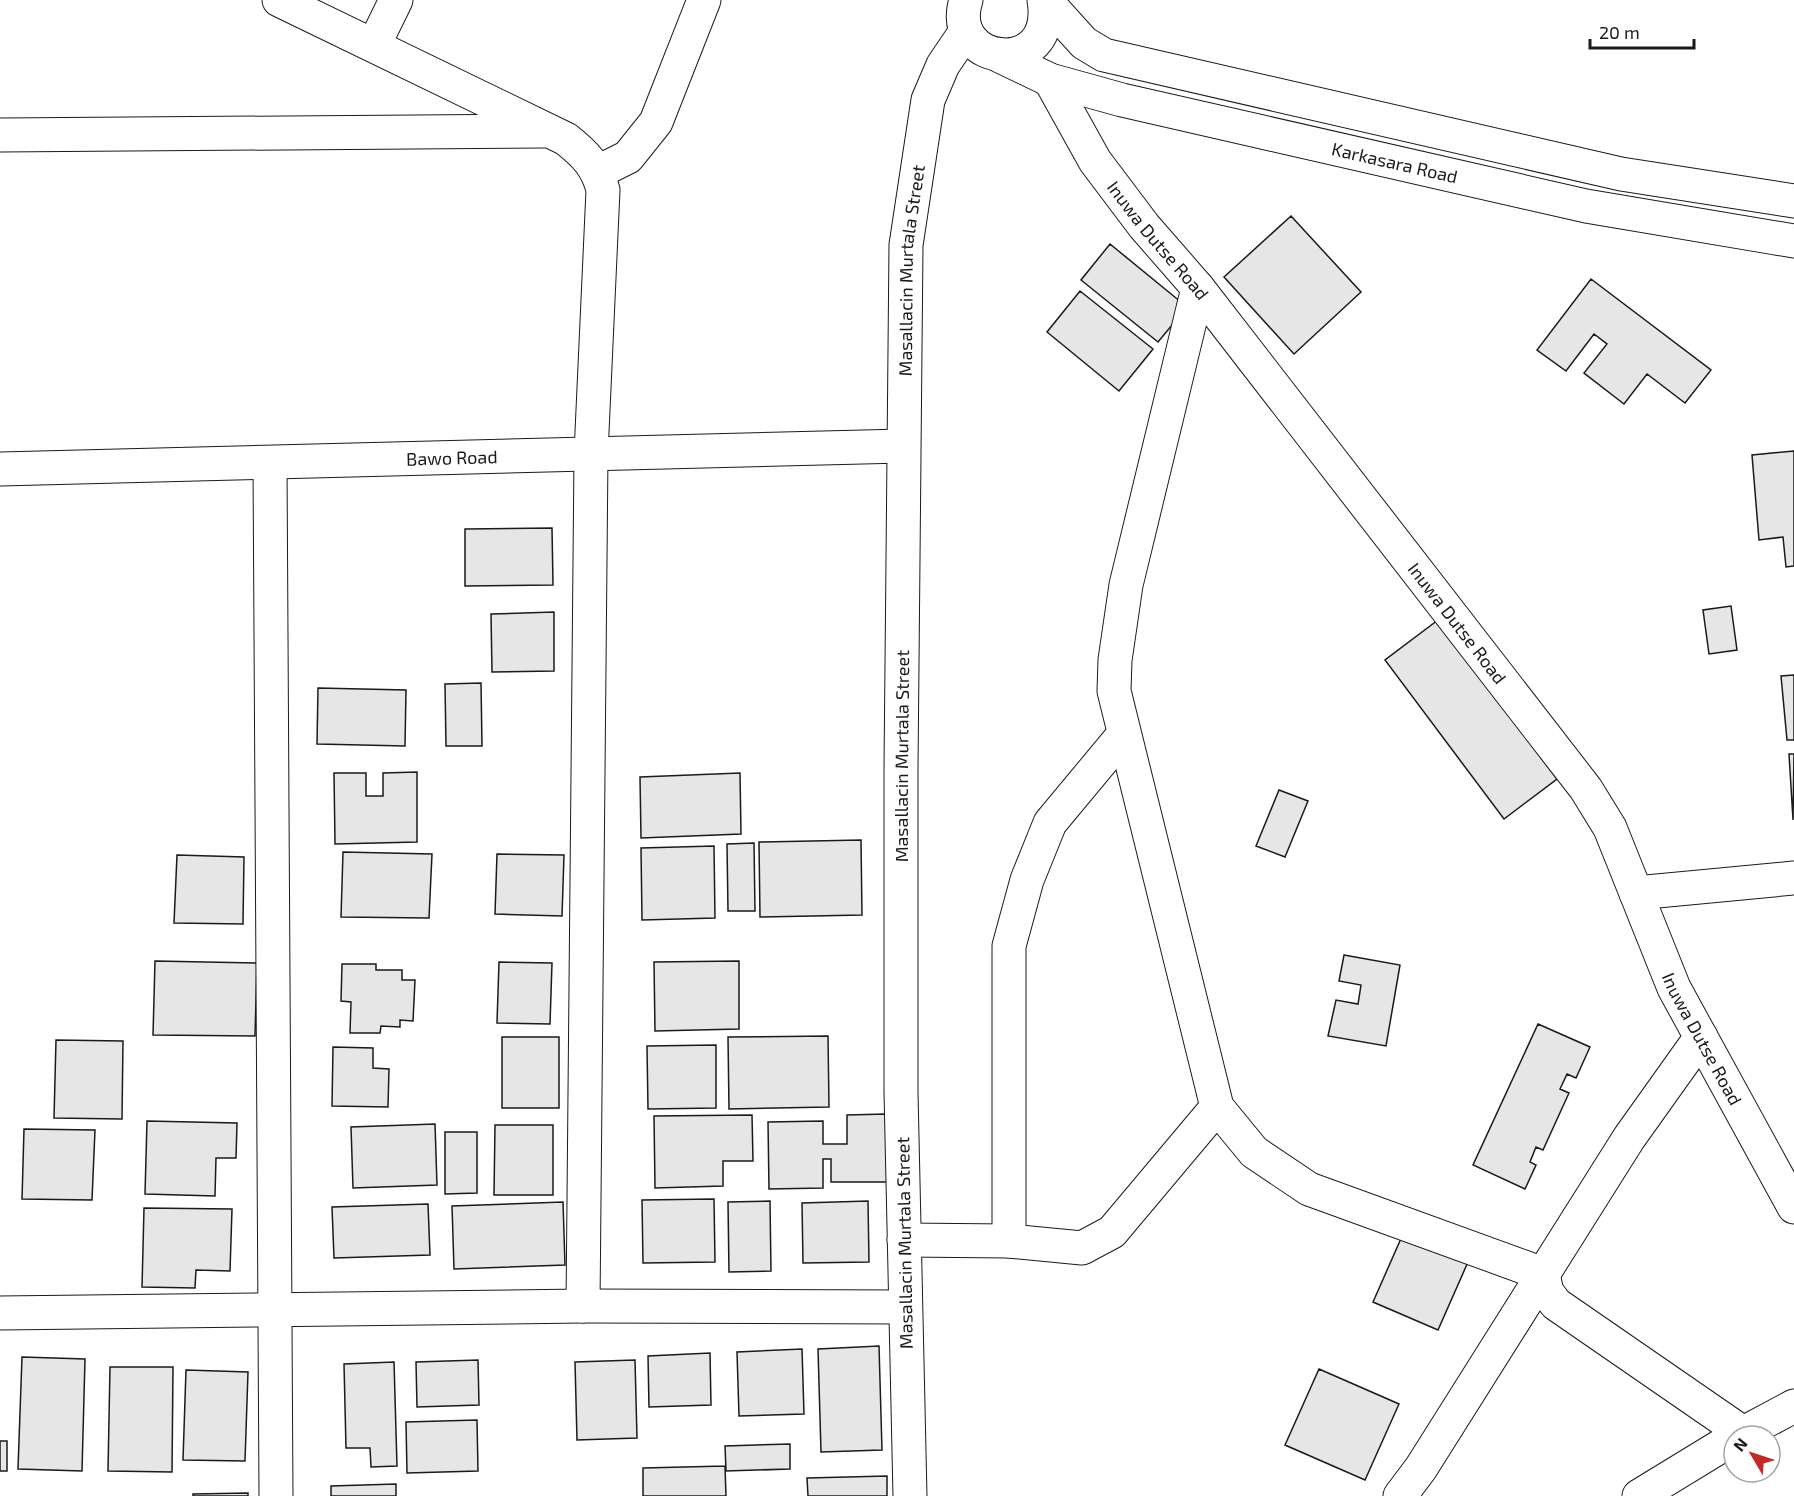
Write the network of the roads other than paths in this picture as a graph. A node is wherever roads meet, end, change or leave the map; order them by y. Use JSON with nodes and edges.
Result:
{"nodes":[{"id":1,"x":279,"y":0,"type":"edge"},
{"id":2,"x":396,"y":0,"type":"edge"},
{"id":3,"x":704,"y":0,"type":"edge"},
{"id":4,"x":1045,"y":0,"type":"edge"},
{"id":5,"x":966,"y":15,"type":"edge"},
{"id":6,"x":374,"y":45,"type":"junction"},
{"id":7,"x":1000,"y":56,"type":"junction"},
{"id":8,"x":1050,"y":80,"type":"junction"},
{"id":9,"x":550,"y":131,"type":"junction"},
{"id":10,"x":0,"y":135,"type":"edge"},
{"id":11,"x":598,"y":172,"type":"junction"},
{"id":12,"x":1794,"y":201,"type":"edge"},
{"id":13,"x":1794,"y":241,"type":"edge"},
{"id":14,"x":1198,"y":288,"type":"junction"},
{"id":15,"x":903,"y":446,"type":"junction"},
{"id":16,"x":591,"y":454,"type":"junction"},
{"id":17,"x":270,"y":463,"type":"junction"},
{"id":18,"x":0,"y":469,"type":"edge"},
{"id":19,"x":1124,"y":734,"type":"junction"},
{"id":20,"x":1794,"y":878,"type":"edge"},
{"id":21,"x":1636,"y":893,"type":"junction"},
{"id":22,"x":1701,"y":1037,"type":"junction"},
{"id":23,"x":1217,"y":1107,"type":"junction"},
{"id":24,"x":1794,"y":1207,"type":"edge"},
{"id":25,"x":904,"y":1240,"type":"junction"},
{"id":26,"x":1009,"y":1241,"type":"junction"},
{"id":27,"x":1543,"y":1274,"type":"junction"},
{"id":28,"x":583,"y":1306,"type":"junction"},
{"id":29,"x":905,"y":1307,"type":"junction"},
{"id":30,"x":276,"y":1310,"type":"junction"},
{"id":31,"x":0,"y":1313,"type":"edge"},
{"id":32,"x":1794,"y":1406,"type":"edge"},
{"id":33,"x":1722,"y":1424,"type":"edge"},
{"id":34,"x":1760,"y":1424,"type":"edge"},
{"id":35,"x":1722,"y":1446,"type":"edge"},
{"id":36,"x":276,"y":1496,"type":"edge"},
{"id":37,"x":910,"y":1496,"type":"edge"},
{"id":38,"x":1400,"y":1496,"type":"edge"},
{"id":39,"x":1639,"y":1496,"type":"edge"}],
"edges":[{"from":1,"to":6,"type":"street"},
{"from":2,"to":6,"type":"street"},
{"from":3,"to":11,"type":"street"},
{"from":4,"to":7,"type":"street"},
{"from":4,"to":12,"type":"street"},
{"from":5,"to":7,"type":"street","name":"Karkasara Road"},
{"from":5,"to":15,"type":"street","name":"Masallacin Murtala Street"},
{"from":6,"to":9,"type":"street"},
{"from":7,"to":8,"type":"street","name":"Karkasara Road"},
{"from":8,"to":13,"type":"street","name":"Karkasara Road"},
{"from":8,"to":14,"type":"street","name":"Inuwa Dutse Road"},
{"from":9,"to":10,"type":"street"},
{"from":9,"to":11,"type":"street"},
{"from":11,"to":16,"type":"street"},
{"from":14,"to":19,"type":"street"},
{"from":14,"to":21,"type":"street","name":"Inuwa Dutse Road"},
{"from":15,"to":16,"type":"street","name":"Bawo Road"},
{"from":15,"to":25,"type":"street","name":"Masallacin Murtala Street"},
{"from":16,"to":17,"type":"street","name":"Bawo Road"},
{"from":16,"to":28,"type":"street"},
{"from":17,"to":18,"type":"street","name":"Bawo Road"},
{"from":17,"to":30,"type":"street"},
{"from":19,"to":23,"type":"street"},
{"from":19,"to":26,"type":"street"},
{"from":20,"to":21,"type":"street"},
{"from":21,"to":22,"type":"street","name":"Inuwa Dutse Road"},
{"from":22,"to":24,"type":"street","name":"Inuwa Dutse Road"},
{"from":22,"to":27,"type":"street"},
{"from":23,"to":26,"type":"street"},
{"from":23,"to":27,"type":"street"},
{"from":25,"to":26,"type":"street"},
{"from":25,"to":29,"type":"street","name":"Masallacin Murtala Street"},
{"from":27,"to":33,"type":"street"},
{"from":27,"to":38,"type":"street"},
{"from":28,"to":29,"type":"street"},
{"from":28,"to":30,"type":"street"},
{"from":29,"to":37,"type":"street","name":"Masallacin Murtala Street"},
{"from":30,"to":31,"type":"street"},
{"from":30,"to":36,"type":"street"},
{"from":32,"to":34,"type":"street"},
{"from":35,"to":39,"type":"street"}]}
